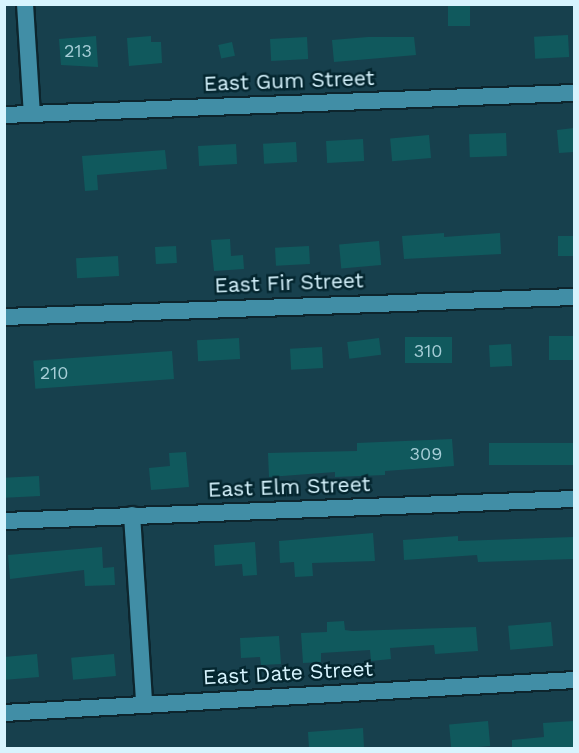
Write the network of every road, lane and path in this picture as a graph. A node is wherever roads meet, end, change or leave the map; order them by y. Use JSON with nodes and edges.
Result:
{"nodes":[{"id":1,"x":25,"y":4,"type":"edge"},
{"id":2,"x":574,"y":93,"type":"edge"},
{"id":3,"x":32,"y":114,"type":"junction"},
{"id":4,"x":4,"y":115,"type":"edge"},
{"id":5,"x":574,"y":297,"type":"edge"},
{"id":6,"x":4,"y":317,"type":"edge"},
{"id":7,"x":574,"y":499,"type":"edge"},
{"id":8,"x":132,"y":515,"type":"junction"},
{"id":9,"x":4,"y":521,"type":"edge"},
{"id":10,"x":574,"y":680,"type":"edge"},
{"id":11,"x":144,"y":703,"type":"junction"},
{"id":12,"x":4,"y":713,"type":"edge"}],
"edges":[{"from":1,"to":3,"type":"street"},
{"from":2,"to":3,"type":"street","name":"East Gum Street"},
{"from":3,"to":4,"type":"street","name":"East Gum Street"},
{"from":5,"to":6,"type":"street","name":"East Fir Street"},
{"from":7,"to":8,"type":"street","name":"East Elm Street"},
{"from":8,"to":9,"type":"street","name":"East Elm Street"},
{"from":8,"to":11,"type":"street"},
{"from":10,"to":11,"type":"street","name":"East Date Street"},
{"from":11,"to":12,"type":"street","name":"East Date Street"}]}
